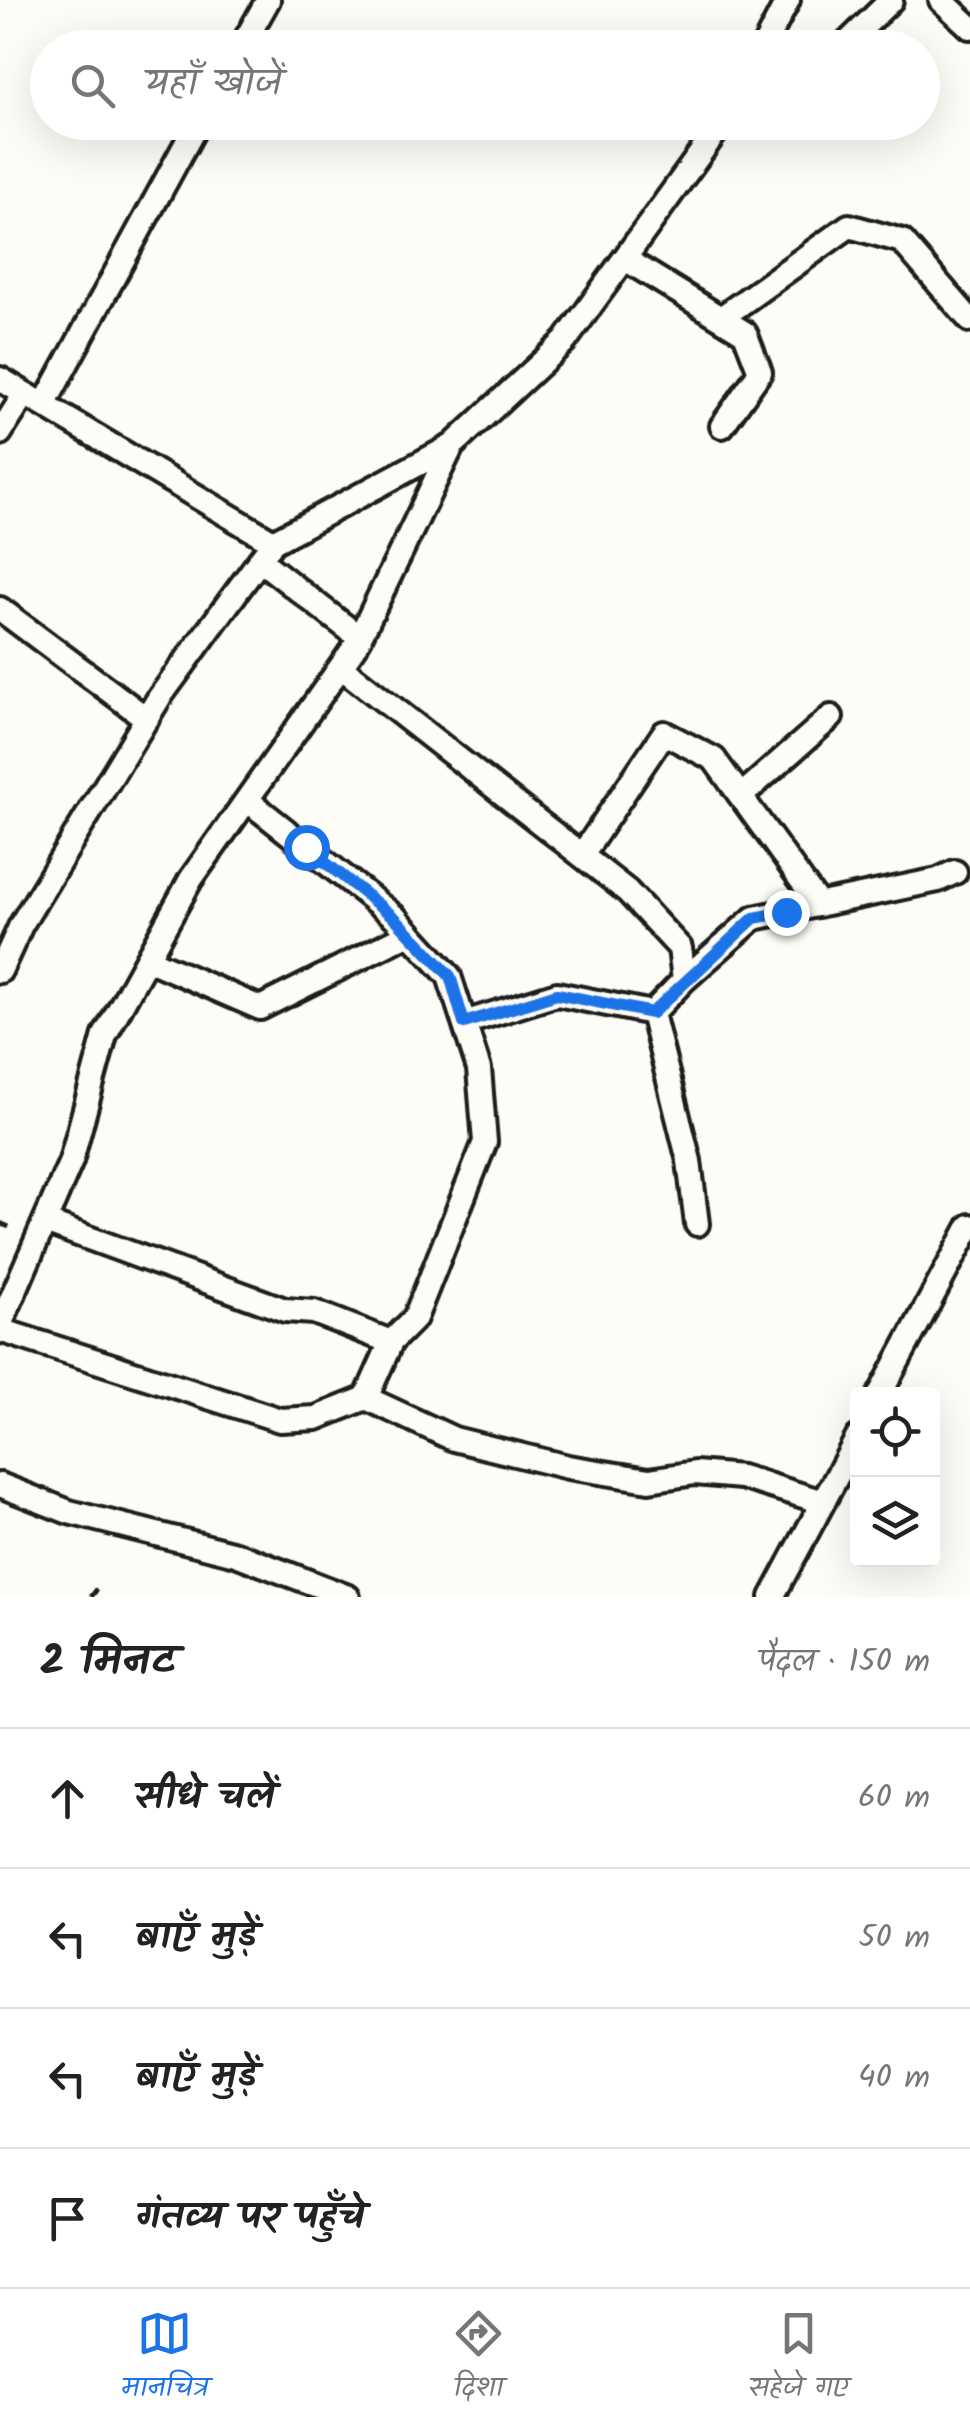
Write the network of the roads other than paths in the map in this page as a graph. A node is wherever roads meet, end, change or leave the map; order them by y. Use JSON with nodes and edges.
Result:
{"nodes":[{"id":1,"x":268,"y":0,"type":"edge"},
{"id":2,"x":788,"y":0,"type":"edge"},
{"id":3,"x":891,"y":0,"type":"edge"},
{"id":4,"x":942,"y":0,"type":"edge"},
{"id":5,"x":970,"y":27,"type":"edge"},
{"id":6,"x":251,"y":30,"type":"edge"},
{"id":7,"x":772,"y":30,"type":"edge"},
{"id":8,"x":860,"y":30,"type":"edge"},
{"id":9,"x":187,"y":140,"type":"edge"},
{"id":10,"x":711,"y":140,"type":"edge"},
{"id":11,"x":625,"y":259,"type":"junction"},
{"id":12,"x":721,"y":318,"type":"junction"},
{"id":13,"x":970,"y":320,"type":"edge"},
{"id":14,"x":0,"y":379,"type":"edge"},
{"id":15,"x":34,"y":400,"type":"junction"},
{"id":16,"x":722,"y":426,"type":"dead end"},
{"id":17,"x":0,"y":432,"type":"edge"},
{"id":18,"x":452,"y":446,"type":"junction"},
{"id":19,"x":267,"y":551,"type":"junction"},
{"id":20,"x":0,"y":609,"type":"edge"},
{"id":21,"x":360,"y":638,"type":"junction"},
{"id":22,"x":341,"y":667,"type":"junction"},
{"id":23,"x":831,"y":716,"type":"dead end"},
{"id":24,"x":146,"y":719,"type":"junction"},
{"id":25,"x":741,"y":796,"type":"junction"},
{"id":26,"x":247,"y":800,"type":"junction"},
{"id":27,"x":582,"y":856,"type":"junction"},
{"id":28,"x":955,"y":872,"type":"dead end"},
{"id":29,"x":819,"y":905,"type":"junction"},
{"id":30,"x":11,"y":921,"type":"edge"},
{"id":31,"x":410,"y":933,"type":"junction"},
{"id":32,"x":147,"y":959,"type":"junction"},
{"id":33,"x":0,"y":971,"type":"edge"},
{"id":34,"x":684,"y":980,"type":"junction"},
{"id":35,"x":652,"y":1013,"type":"junction"},
{"id":36,"x":464,"y":1023,"type":"junction"},
{"id":37,"x":45,"y":1222,"type":"junction"},
{"id":38,"x":698,"y":1224,"type":"dead end"},
{"id":39,"x":970,"y":1226,"type":"edge"},
{"id":40,"x":0,"y":1327,"type":"edge"},
{"id":41,"x":391,"y":1342,"type":"junction"},
{"id":42,"x":884,"y":1387,"type":"edge"},
{"id":43,"x":366,"y":1398,"type":"junction"},
{"id":44,"x":850,"y":1452,"type":"edge"},
{"id":45,"x":0,"y":1485,"type":"edge"},
{"id":46,"x":823,"y":1502,"type":"junction"},
{"id":47,"x":348,"y":1597,"type":"edge"},
{"id":48,"x":772,"y":1597,"type":"edge"}],
"edges":[{"from":1,"to":6,"type":"street"},
{"from":2,"to":7,"type":"street"},
{"from":3,"to":8,"type":"street"},
{"from":4,"to":5,"type":"street"},
{"from":9,"to":15,"type":"street"},
{"from":10,"to":11,"type":"street"},
{"from":11,"to":12,"type":"street"},
{"from":11,"to":18,"type":"street"},
{"from":12,"to":13,"type":"street"},
{"from":12,"to":16,"type":"street"},
{"from":14,"to":15,"type":"street"},
{"from":15,"to":17,"type":"street"},
{"from":15,"to":19,"type":"street"},
{"from":18,"to":19,"type":"street"},
{"from":18,"to":21,"type":"street"},
{"from":19,"to":21,"type":"street"},
{"from":19,"to":24,"type":"street"},
{"from":20,"to":24,"type":"street"},
{"from":21,"to":22,"type":"street"},
{"from":22,"to":26,"type":"street"},
{"from":22,"to":27,"type":"street"},
{"from":23,"to":25,"type":"street"},
{"from":24,"to":30,"type":"street"},
{"from":25,"to":27,"type":"street"},
{"from":25,"to":29,"type":"street"},
{"from":26,"to":31,"type":"street"},
{"from":26,"to":32,"type":"street"},
{"from":27,"to":34,"type":"street"},
{"from":28,"to":29,"type":"street"},
{"from":29,"to":34,"type":"street"},
{"from":30,"to":33,"type":"street"},
{"from":31,"to":32,"type":"street"},
{"from":31,"to":36,"type":"street"},
{"from":32,"to":37,"type":"street"},
{"from":34,"to":35,"type":"street"},
{"from":35,"to":36,"type":"street"},
{"from":35,"to":38,"type":"street"},
{"from":36,"to":41,"type":"street"},
{"from":37,"to":40,"type":"street"},
{"from":37,"to":41,"type":"street"},
{"from":39,"to":42,"type":"street"},
{"from":40,"to":43,"type":"street"},
{"from":41,"to":43,"type":"street"},
{"from":43,"to":46,"type":"street"},
{"from":44,"to":46,"type":"street"},
{"from":45,"to":47,"type":"street"},
{"from":46,"to":48,"type":"street"}]}
